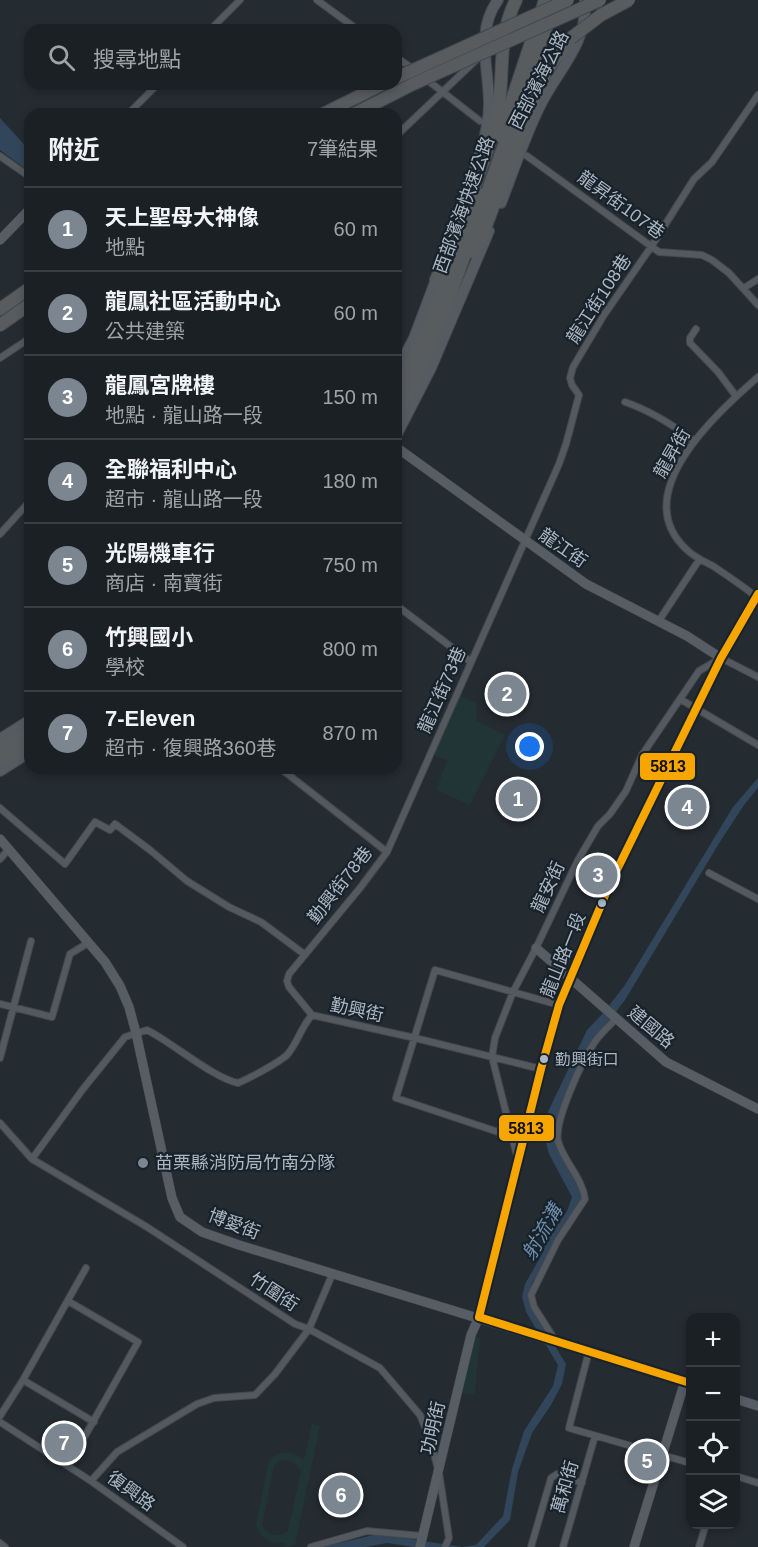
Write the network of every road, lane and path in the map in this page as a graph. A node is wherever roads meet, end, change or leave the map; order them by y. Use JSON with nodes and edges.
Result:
{"nodes":[{"id":1,"x":240,"y":0,"type":"edge"},
{"id":2,"x":317,"y":0,"type":"edge"},
{"id":3,"x":498,"y":0,"type":"edge"},
{"id":4,"x":516,"y":0,"type":"edge"},
{"id":5,"x":545,"y":0,"type":"edge"},
{"id":6,"x":556,"y":0,"type":"edge"},
{"id":7,"x":568,"y":0,"type":"edge"},
{"id":8,"x":585,"y":0,"type":"edge"},
{"id":9,"x":600,"y":0,"type":"edge"},
{"id":10,"x":630,"y":0,"type":"edge"},
{"id":11,"x":216,"y":24,"type":"edge"},
{"id":12,"x":350,"y":24,"type":"edge"},
{"id":13,"x":484,"y":56,"type":"junction"},
{"id":14,"x":402,"y":61,"type":"edge"},
{"id":15,"x":402,"y":75,"type":"edge"},
{"id":16,"x":152,"y":90,"type":"edge"},
{"id":17,"x":371,"y":90,"type":"edge"},
{"id":18,"x":401,"y":90,"type":"edge"},
{"id":19,"x":402,"y":90,"type":"edge"},
{"id":20,"x":443,"y":91,"type":"junction"},
{"id":21,"x":758,"y":95,"type":"edge"},
{"id":22,"x":134,"y":108,"type":"edge"},
{"id":23,"x":334,"y":108,"type":"edge"},
{"id":24,"x":366,"y":108,"type":"edge"},
{"id":25,"x":480,"y":121,"type":"dead end"},
{"id":26,"x":402,"y":130,"type":"edge"},
{"id":27,"x":0,"y":156,"type":"edge"},
{"id":28,"x":527,"y":156,"type":"dead end"},
{"id":29,"x":24,"y":173,"type":"edge"},
{"id":30,"x":24,"y":215,"type":"edge"},
{"id":31,"x":0,"y":240,"type":"edge"},
{"id":32,"x":651,"y":247,"type":"junction"},
{"id":33,"x":758,"y":279,"type":"edge"},
{"id":34,"x":443,"y":288,"type":"junction"},
{"id":35,"x":744,"y":288,"type":"junction"},
{"id":36,"x":24,"y":292,"type":"edge"},
{"id":37,"x":758,"y":305,"type":"edge"},
{"id":38,"x":24,"y":308,"type":"edge"},
{"id":39,"x":0,"y":309,"type":"edge"},
{"id":40,"x":0,"y":325,"type":"edge"},
{"id":41,"x":696,"y":329,"type":"dead end"},
{"id":42,"x":24,"y":342,"type":"edge"},
{"id":43,"x":0,"y":358,"type":"edge"},
{"id":44,"x":402,"y":361,"type":"edge"},
{"id":45,"x":758,"y":377,"type":"edge"},
{"id":46,"x":402,"y":381,"type":"edge"},
{"id":47,"x":736,"y":396,"type":"junction"},
{"id":48,"x":625,"y":402,"type":"dead end"},
{"id":49,"x":402,"y":406,"type":"edge"},
{"id":50,"x":402,"y":424,"type":"edge"},
{"id":51,"x":694,"y":441,"type":"junction"},
{"id":52,"x":402,"y":451,"type":"edge"},
{"id":53,"x":24,"y":508,"type":"edge"},
{"id":54,"x":0,"y":534,"type":"edge"},
{"id":55,"x":524,"y":541,"type":"junction"},
{"id":56,"x":699,"y":560,"type":"junction"},
{"id":57,"x":757,"y":596,"type":"edge"},
{"id":58,"x":402,"y":610,"type":"edge"},
{"id":59,"x":658,"y":622,"type":"junction"},
{"id":60,"x":721,"y":658,"type":"junction"},
{"id":61,"x":471,"y":662,"type":"junction"},
{"id":62,"x":758,"y":677,"type":"edge"},
{"id":63,"x":680,"y":699,"type":"junction"},
{"id":64,"x":697,"y":708,"type":"junction"},
{"id":65,"x":24,"y":724,"type":"edge"},
{"id":66,"x":24,"y":735,"type":"edge"},
{"id":67,"x":0,"y":739,"type":"edge"},
{"id":68,"x":758,"y":745,"type":"edge"},
{"id":69,"x":24,"y":746,"type":"edge"},
{"id":70,"x":0,"y":750,"type":"edge"},
{"id":71,"x":24,"y":756,"type":"edge"},
{"id":72,"x":0,"y":761,"type":"edge"},
{"id":73,"x":0,"y":771,"type":"edge"},
{"id":74,"x":288,"y":774,"type":"edge"},
{"id":75,"x":0,"y":808,"type":"edge"},
{"id":76,"x":0,"y":839,"type":"edge"},
{"id":77,"x":9,"y":849,"type":"junction"},
{"id":78,"x":387,"y":852,"type":"junction"},
{"id":79,"x":0,"y":859,"type":"edge"},
{"id":80,"x":709,"y":873,"type":"dead end"},
{"id":81,"x":758,"y":899,"type":"edge"},
{"id":82,"x":31,"y":941,"type":"dead end"},
{"id":83,"x":88,"y":944,"type":"junction"},
{"id":84,"x":536,"y":948,"type":"junction"},
{"id":85,"x":304,"y":954,"type":"junction"},
{"id":86,"x":570,"y":980,"type":"junction"},
{"id":87,"x":513,"y":992,"type":"junction"},
{"id":88,"x":0,"y":1004,"type":"edge"},
{"id":89,"x":559,"y":1005,"type":"junction"},
{"id":90,"x":14,"y":1008,"type":"junction"},
{"id":91,"x":312,"y":1015,"type":"junction"},
{"id":92,"x":615,"y":1018,"type":"junction"},
{"id":93,"x":136,"y":1033,"type":"junction"},
{"id":94,"x":415,"y":1038,"type":"junction"},
{"id":95,"x":492,"y":1056,"type":"junction"},
{"id":96,"x":0,"y":1058,"type":"edge"},
{"id":97,"x":541,"y":1069,"type":"junction"},
{"id":98,"x":758,"y":1109,"type":"edge"},
{"id":99,"x":0,"y":1123,"type":"edge"},
{"id":100,"x":510,"y":1136,"type":"junction"},
{"id":101,"x":32,"y":1159,"type":"junction"},
{"id":102,"x":519,"y":1164,"type":"junction"},
{"id":103,"x":86,"y":1268,"type":"dead end"},
{"id":104,"x":332,"y":1275,"type":"junction"},
{"id":105,"x":68,"y":1301,"type":"junction"},
{"id":106,"x":479,"y":1317,"type":"junction"},
{"id":107,"x":309,"y":1329,"type":"junction"},
{"id":108,"x":549,"y":1339,"type":"junction"},
{"id":109,"x":589,"y":1351,"type":"junction"},
{"id":110,"x":23,"y":1380,"type":"junction"},
{"id":111,"x":686,"y":1381,"type":"edge"},
{"id":112,"x":686,"y":1388,"type":"edge"},
{"id":113,"x":740,"y":1401,"type":"edge"},
{"id":114,"x":758,"y":1406,"type":"edge"},
{"id":115,"x":0,"y":1416,"type":"edge"},
{"id":116,"x":0,"y":1422,"type":"edge"},
{"id":117,"x":94,"y":1422,"type":"junction"},
{"id":118,"x":595,"y":1436,"type":"junction"},
{"id":119,"x":662,"y":1456,"type":"junction"},
{"id":120,"x":686,"y":1462,"type":"edge"},
{"id":121,"x":68,"y":1466,"type":"junction"},
{"id":122,"x":439,"y":1473,"type":"junction"},
{"id":123,"x":740,"y":1478,"type":"edge"},
{"id":124,"x":91,"y":1481,"type":"junction"},
{"id":125,"x":582,"y":1483,"type":"junction"},
{"id":126,"x":758,"y":1483,"type":"edge"},
{"id":127,"x":704,"y":1529,"type":"edge"},
{"id":128,"x":422,"y":1540,"type":"edge"},
{"id":129,"x":0,"y":1543,"type":"edge"},
{"id":130,"x":446,"y":1544,"type":"edge"},
{"id":131,"x":5,"y":1547,"type":"edge"},
{"id":132,"x":183,"y":1547,"type":"edge"},
{"id":133,"x":311,"y":1547,"type":"edge"},
{"id":134,"x":531,"y":1547,"type":"edge"},
{"id":135,"x":563,"y":1547,"type":"edge"},
{"id":136,"x":634,"y":1547,"type":"edge"},
{"id":137,"x":699,"y":1547,"type":"edge"}],
"edges":[{"from":1,"to":11,"type":"street"},
{"from":2,"to":12,"type":"street"},
{"from":3,"to":13,"type":"main road","name":"西部濱海公路"},
{"from":4,"to":34,"type":"highway","bridge":true},
{"from":5,"to":34,"type":"highway","name":"西部濱海快速公路"},
{"from":6,"to":34,"type":"highway","name":"西部濱海快速公路"},
{"from":7,"to":15,"type":"highway","bridge":true},
{"from":8,"to":50,"type":"main road","name":"西部濱海公路"},
{"from":9,"to":19,"type":"highway","bridge":true},
{"from":10,"to":34,"type":"highway","bridge":true},
{"from":13,"to":20,"type":"street"},
{"from":13,"to":34,"type":"main road","name":"西部濱海公路"},
{"from":14,"to":20,"type":"street"},
{"from":16,"to":22,"type":"street"},
{"from":17,"to":23,"type":"highway"},
{"from":18,"to":24,"type":"highway","bridge":true},
{"from":20,"to":25,"type":"street"},
{"from":20,"to":26,"type":"street"},
{"from":21,"to":32,"type":"street","name":"龍江街108巷"},
{"from":27,"to":29,"type":"street"},
{"from":28,"to":32,"type":"street","name":"龍昇街107巷"},
{"from":30,"to":31,"type":"street"},
{"from":32,"to":35,"type":"street","name":"龍昇街107巷"},
{"from":32,"to":55,"type":"street","name":"龍江街108巷"},
{"from":33,"to":35,"type":"street"},
{"from":34,"to":44,"type":"main road","name":"西部濱海公路"},
{"from":34,"to":46,"type":"highway","name":"西部濱海快速公路"},
{"from":34,"to":49,"type":"highway","name":"西部濱海快速公路"},
{"from":35,"to":37,"type":"street","name":"龍昇街107巷"},
{"from":36,"to":39,"type":"highway"},
{"from":38,"to":40,"type":"highway"},
{"from":41,"to":47,"type":"street"},
{"from":42,"to":43,"type":"street"},
{"from":45,"to":47,"type":"street","name":"龍昇街"},
{"from":47,"to":51,"type":"street","name":"龍昇街"},
{"from":48,"to":51,"type":"street"},
{"from":51,"to":56,"type":"street","name":"龍昇街"},
{"from":52,"to":55,"type":"street","name":"龍江街"},
{"from":53,"to":54,"type":"street"},
{"from":55,"to":59,"type":"street","name":"龍江街"},
{"from":55,"to":61,"type":"street","name":"龍江街73巷"},
{"from":56,"to":57,"type":"street","name":"龍昇街"},
{"from":56,"to":59,"type":"street"},
{"from":57,"to":60,"type":"street","name":"龍山路一段"},
{"from":58,"to":61,"type":"street"},
{"from":59,"to":60,"type":"street","name":"龍江街"},
{"from":60,"to":62,"type":"street"},
{"from":60,"to":63,"type":"street","name":"龍安街"},
{"from":60,"to":64,"type":"street","name":"龍山路一段"},
{"from":61,"to":78,"type":"street","name":"龍江街73巷"},
{"from":63,"to":64,"type":"street"},
{"from":63,"to":84,"type":"street","name":"龍安街"},
{"from":64,"to":68,"type":"street"},
{"from":64,"to":86,"type":"street","name":"龍山路一段"},
{"from":65,"to":67,"type":"main road"},
{"from":66,"to":70,"type":"highway"},
{"from":69,"to":72,"type":"highway"},
{"from":71,"to":73,"type":"main road"},
{"from":74,"to":78,"type":"street","name":"勤興街78巷"},
{"from":75,"to":85,"type":"street"},
{"from":76,"to":77,"type":"street","name":"博愛街"},
{"from":77,"to":79,"type":"street"},
{"from":77,"to":83,"type":"street","name":"博愛街"},
{"from":78,"to":85,"type":"street","name":"勤興街78巷"},
{"from":80,"to":81,"type":"street"},
{"from":82,"to":90,"type":"street"},
{"from":83,"to":90,"type":"street"},
{"from":83,"to":93,"type":"street","name":"博愛街"},
{"from":84,"to":86,"type":"street","name":"建國路"},
{"from":84,"to":87,"type":"street","name":"龍安街"},
{"from":85,"to":91,"type":"street","name":"勤興街78巷"},
{"from":86,"to":89,"type":"street","name":"龍山路一段"},
{"from":86,"to":92,"type":"street","name":"建國路"},
{"from":87,"to":89,"type":"street"},
{"from":87,"to":94,"type":"street"},
{"from":87,"to":95,"type":"street","name":"龍安街"},
{"from":88,"to":90,"type":"street"},
{"from":89,"to":97,"type":"street","name":"龍山路一段"},
{"from":90,"to":96,"type":"street"},
{"from":91,"to":93,"type":"street","name":"勤興街"},
{"from":91,"to":94,"type":"street","name":"勤興街"},
{"from":92,"to":98,"type":"street","name":"建國路"},
{"from":92,"to":108,"type":"street"},
{"from":93,"to":101,"type":"street"},
{"from":93,"to":104,"type":"street","name":"博愛街"},
{"from":94,"to":95,"type":"street","name":"勤興街"},
{"from":94,"to":100,"type":"street"},
{"from":95,"to":97,"type":"street","name":"勤興街"},
{"from":95,"to":100,"type":"street","name":"龍安街"},
{"from":97,"to":102,"type":"street","name":"龍山路一段"},
{"from":99,"to":101,"type":"street","name":"竹圍街"},
{"from":100,"to":102,"type":"street","name":"龍安街"},
{"from":101,"to":107,"type":"street","name":"竹圍街"},
{"from":102,"to":106,"type":"street","name":"龍山路一段"},
{"from":103,"to":105,"type":"street"},
{"from":104,"to":106,"type":"street","name":"博愛街"},
{"from":104,"to":107,"type":"street"},
{"from":105,"to":110,"type":"street"},
{"from":105,"to":117,"type":"street"},
{"from":106,"to":108,"type":"street","name":"博愛街"},
{"from":106,"to":122,"type":"street","name":"功明街"},
{"from":107,"to":122,"type":"street","name":"竹圍街"},
{"from":107,"to":124,"type":"street"},
{"from":108,"to":109,"type":"street","name":"博愛街"},
{"from":109,"to":111,"type":"street","name":"博愛街"},
{"from":109,"to":118,"type":"street"},
{"from":110,"to":115,"type":"street"},
{"from":110,"to":117,"type":"street"},
{"from":112,"to":119,"type":"street"},
{"from":113,"to":114,"type":"street"},
{"from":116,"to":121,"type":"street","name":"復興路"},
{"from":117,"to":121,"type":"street"},
{"from":118,"to":119,"type":"street"},
{"from":118,"to":125,"type":"street","name":"萬和街"},
{"from":119,"to":120,"type":"street"},
{"from":119,"to":136,"type":"street"},
{"from":121,"to":124,"type":"street","name":"復興路"},
{"from":122,"to":128,"type":"street","name":"功明街"},
{"from":122,"to":130,"type":"street","name":"竹圍街"},
{"from":123,"to":126,"type":"street"},
{"from":124,"to":132,"type":"street","name":"復興路"},
{"from":125,"to":134,"type":"street"},
{"from":125,"to":135,"type":"street","name":"萬和街"},
{"from":127,"to":137,"type":"street"},
{"from":128,"to":133,"type":"street"},
{"from":129,"to":131,"type":"street"}]}
